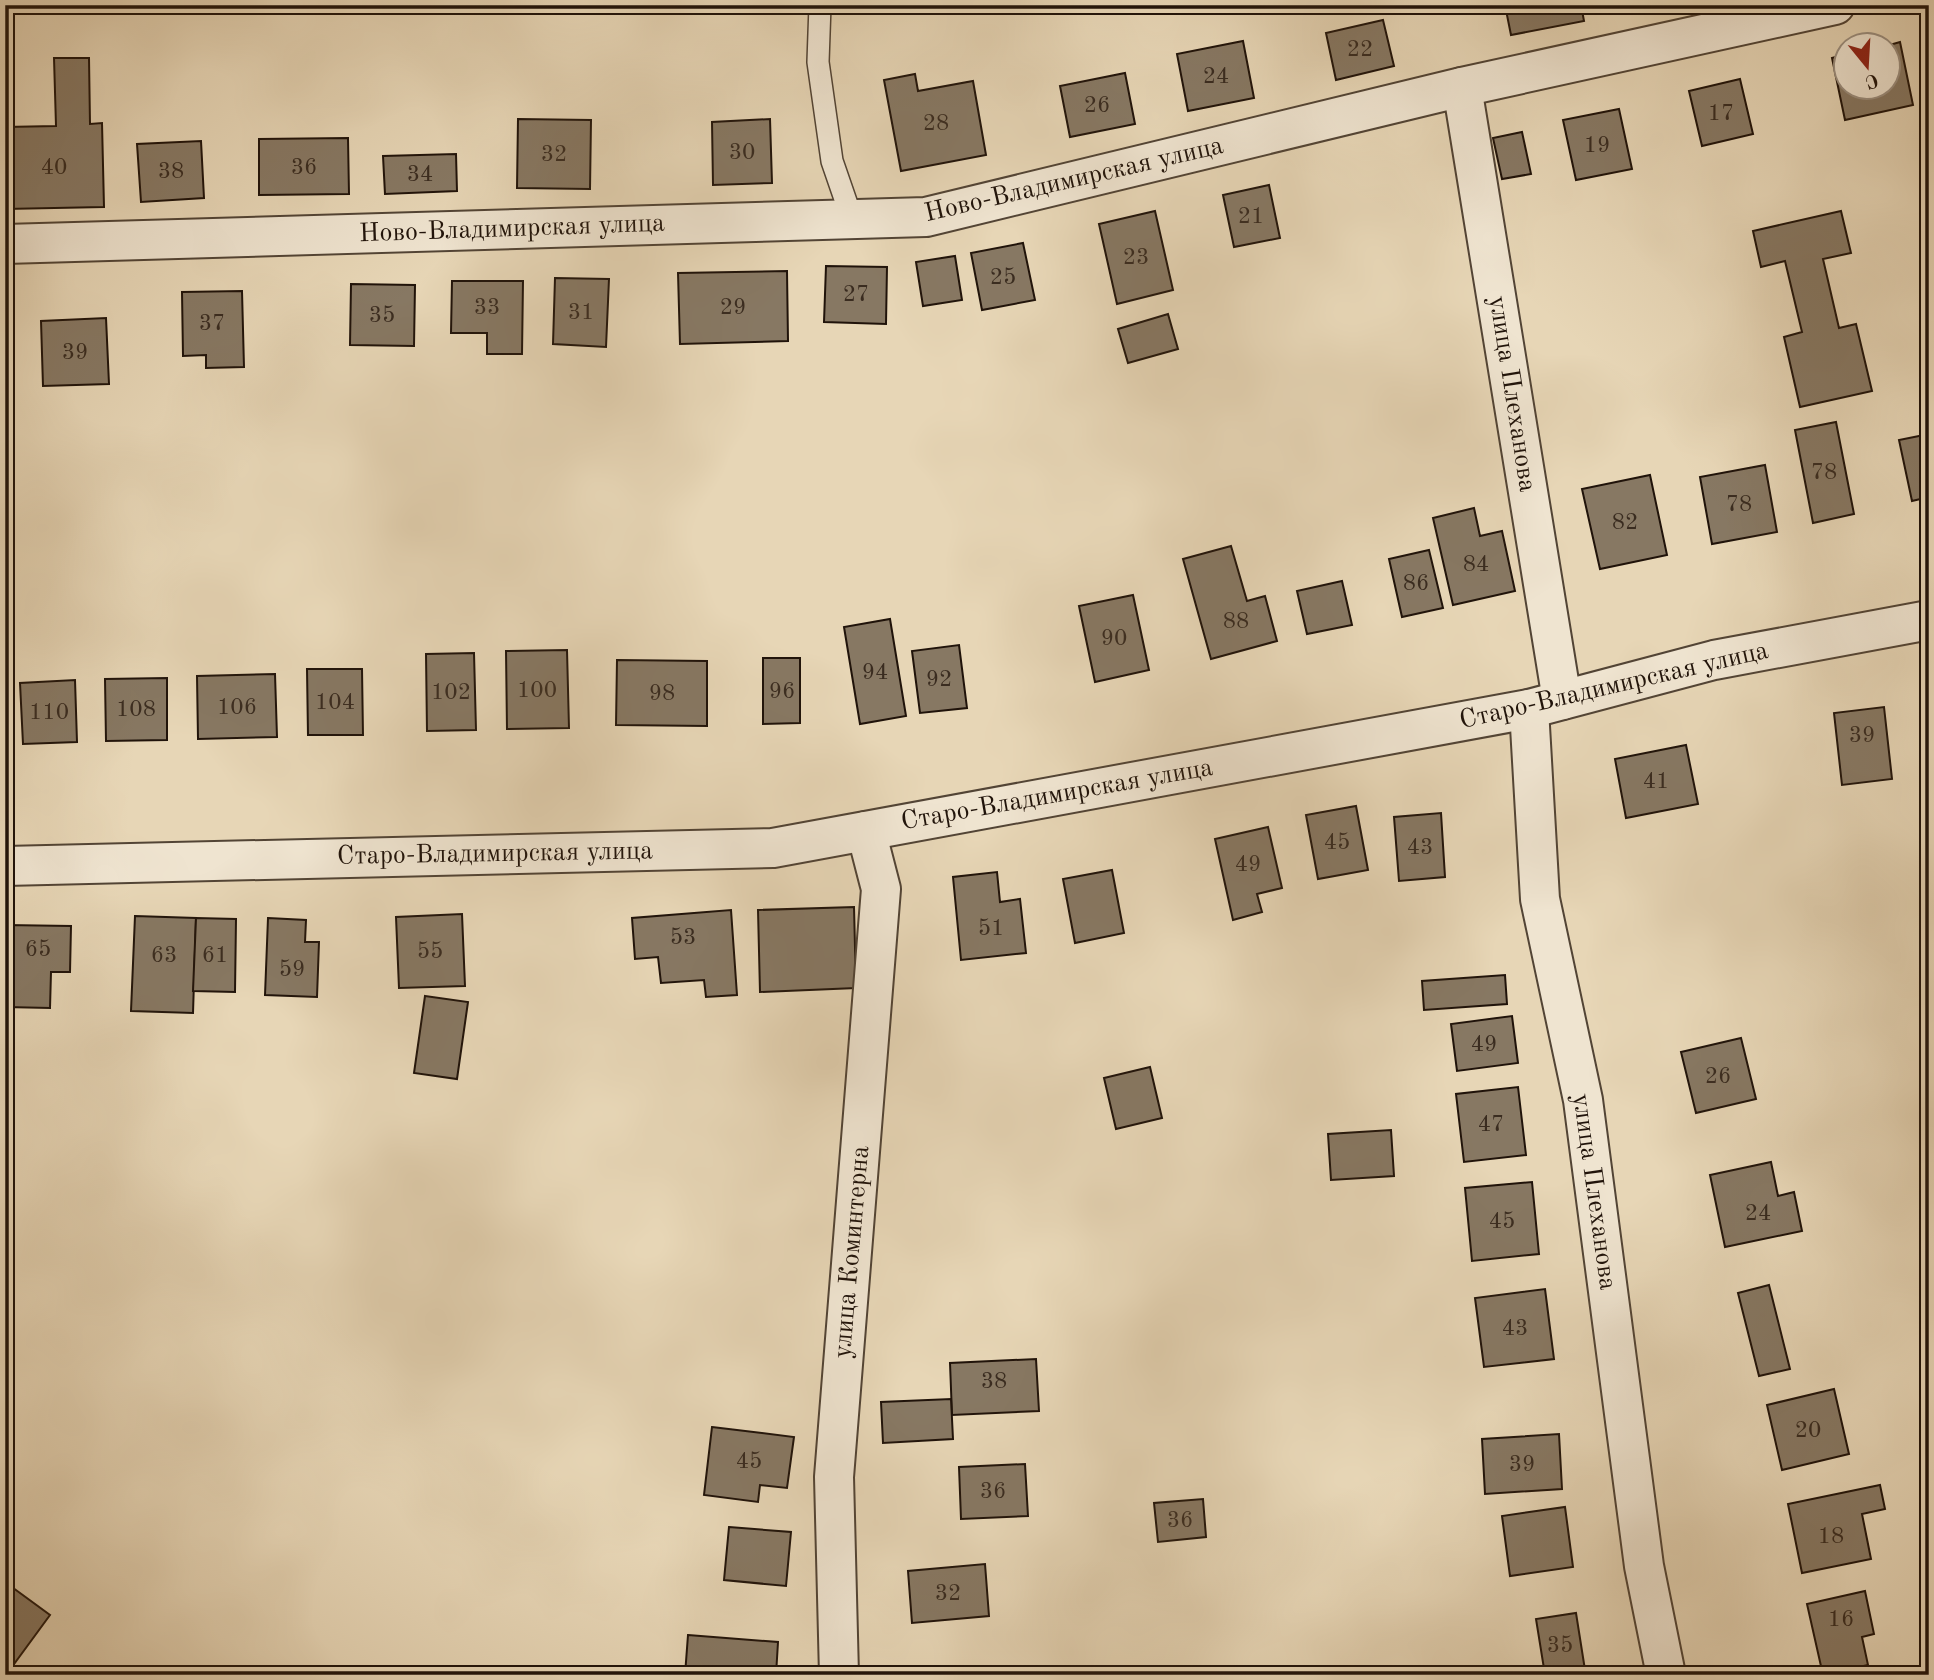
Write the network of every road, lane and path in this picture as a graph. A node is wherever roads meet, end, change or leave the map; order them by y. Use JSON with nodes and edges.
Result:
{"nodes":[{"id":1,"x":820,"y":5,"type":"edge"},
{"id":2,"x":1835,"y":5,"type":"edge"},
{"id":3,"x":1462,"y":87,"type":"junction"},
{"id":4,"x":852,"y":219,"type":"junction"},
{"id":5,"x":5,"y":244,"type":"edge"},
{"id":6,"x":1929,"y":620,"type":"edge"},
{"id":7,"x":1545,"y":704,"type":"junction"},
{"id":8,"x":866,"y":831,"type":"junction"},
{"id":9,"x":5,"y":866,"type":"edge"},
{"id":10,"x":839,"y":1675,"type":"edge"},
{"id":11,"x":1666,"y":1675,"type":"edge"}],
"edges":[{"from":1,"to":4,"type":"lane"},
{"from":2,"to":3,"type":"street","name":"Ново-Владимирская улица"},
{"from":3,"to":4,"type":"street","name":"Ново-Владимирская улица"},
{"from":3,"to":7,"type":"street","name":"улица Плеханова"},
{"from":4,"to":5,"type":"street","name":"Ново-Владимирская улица"},
{"from":6,"to":7,"type":"street","name":"Старо-Владимирская улица"},
{"from":7,"to":8,"type":"street","name":"Старо-Владимирская улица"},
{"from":7,"to":11,"type":"street","name":"улица Плеханова"},
{"from":8,"to":9,"type":"street","name":"Старо-Владимирская улица"},
{"from":8,"to":10,"type":"street","name":"улица Коминтерна"}]}
